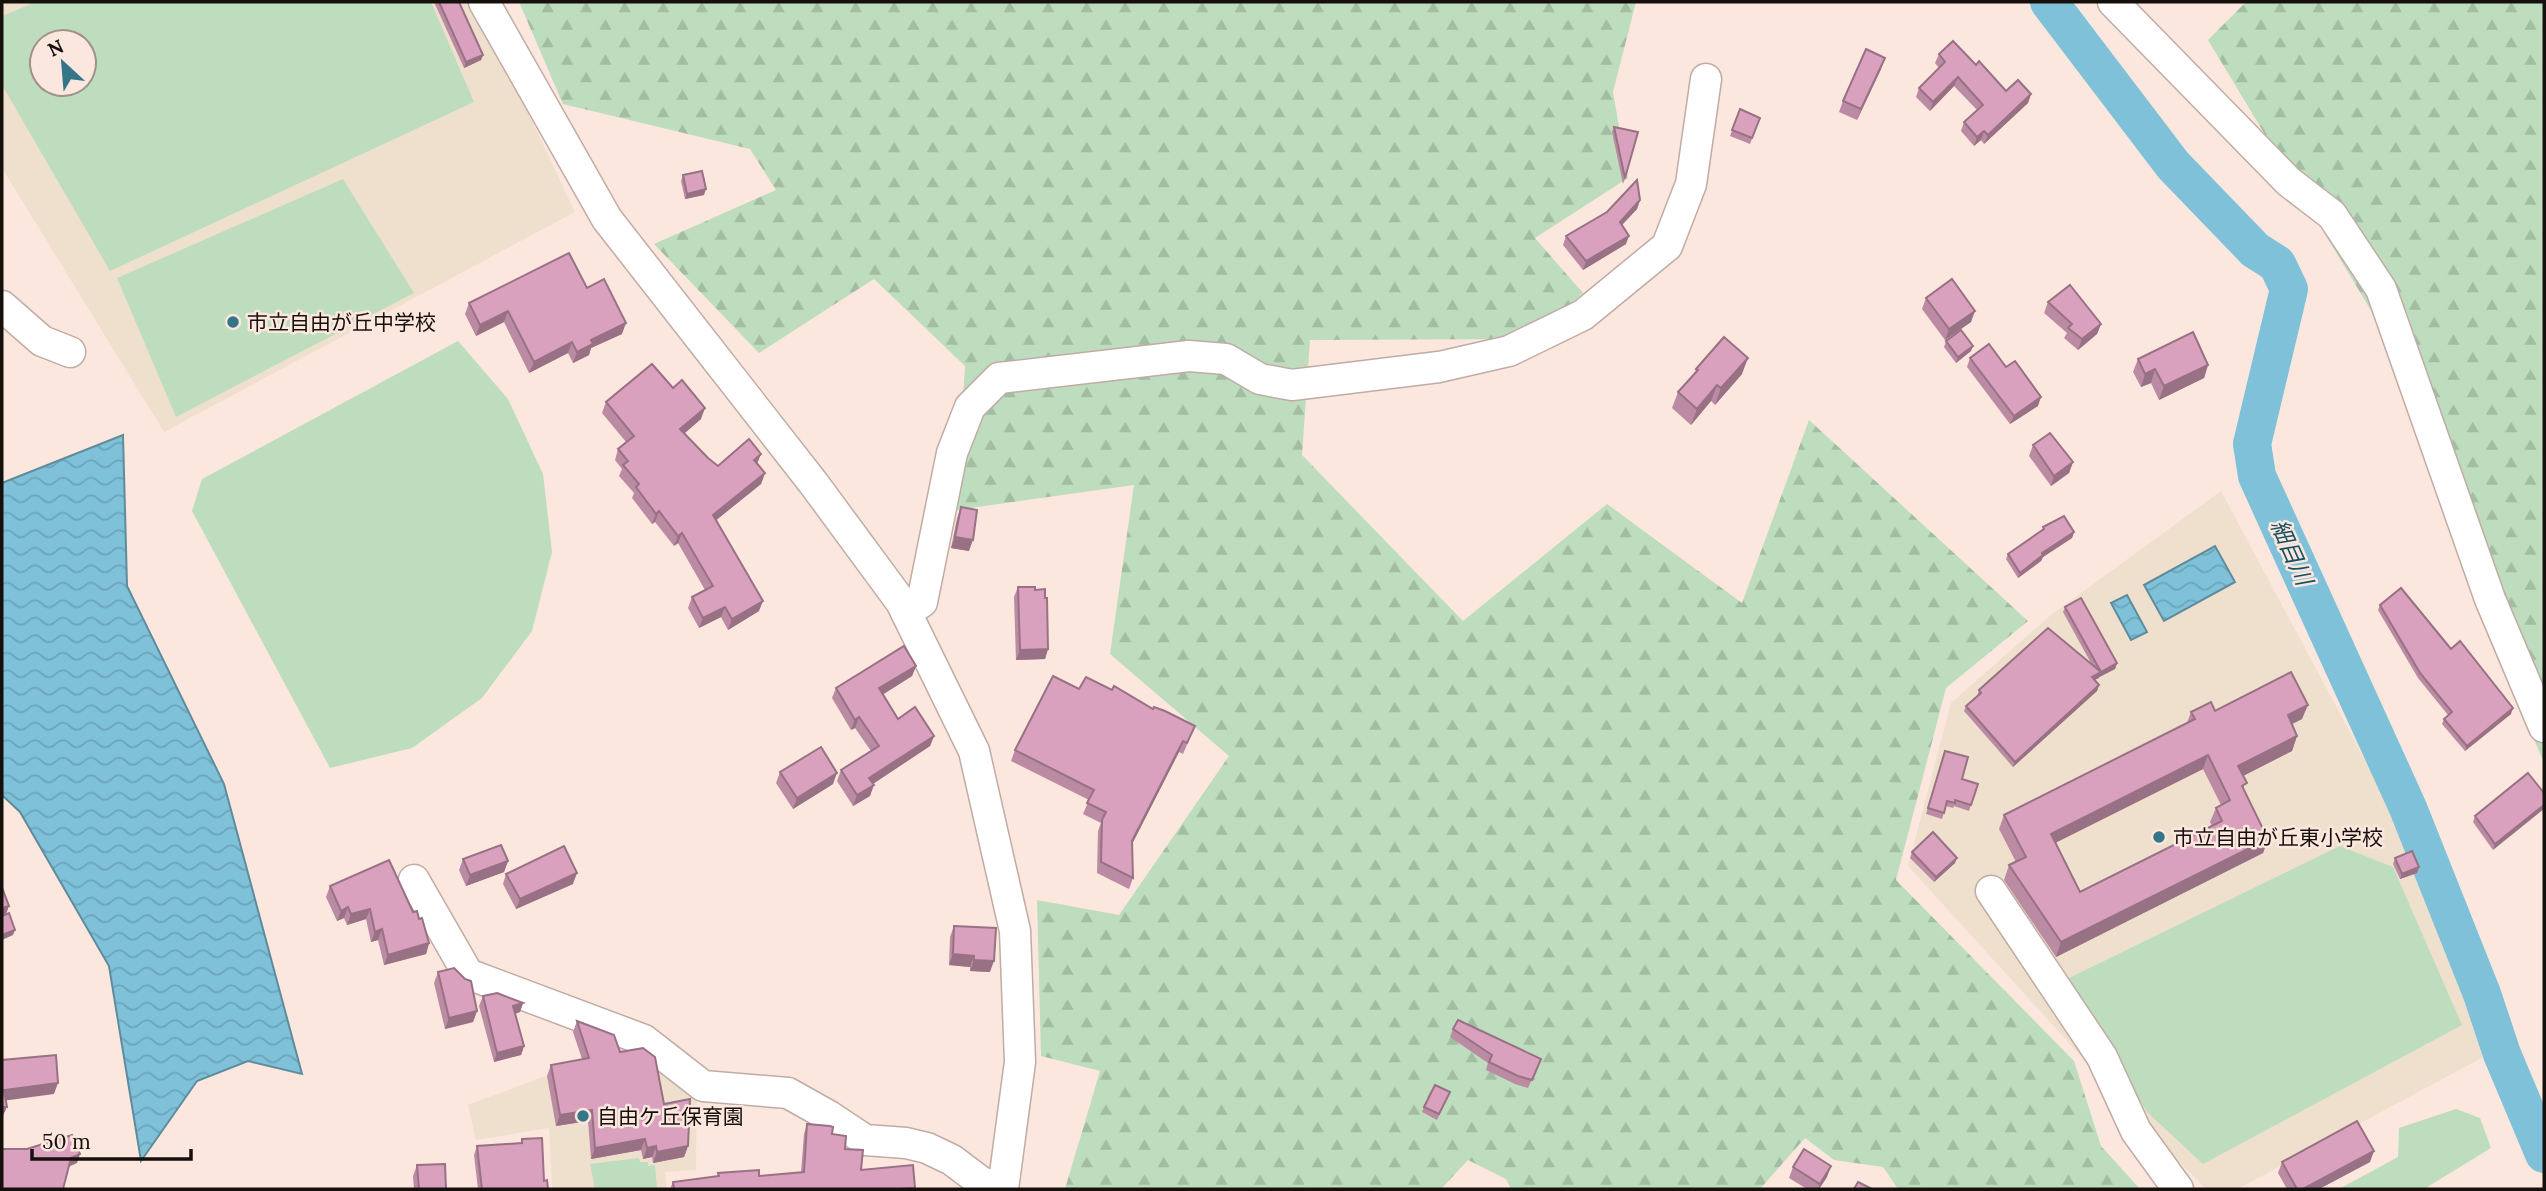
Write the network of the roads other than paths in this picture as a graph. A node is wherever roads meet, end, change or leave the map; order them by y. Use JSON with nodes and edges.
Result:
{"nodes":[{"id":1,"x":484,"y":2,"type":"edge"},
{"id":2,"x":2113,"y":2,"type":"edge"},
{"id":3,"x":1706,"y":79,"type":"dead end"},
{"id":4,"x":2,"y":306,"type":"edge"},
{"id":5,"x":70,"y":352,"type":"dead end"},
{"id":6,"x":906,"y":612,"type":"junction"},
{"id":7,"x":2544,"y":726,"type":"edge"},
{"id":8,"x":414,"y":880,"type":"dead end"},
{"id":9,"x":1991,"y":891,"type":"dead end"},
{"id":10,"x":1002,"y":1189,"type":"edge"},
{"id":11,"x":2178,"y":1189,"type":"edge"}],
"edges":[{"from":1,"to":6,"type":"street"},
{"from":2,"to":7,"type":"street"},
{"from":3,"to":6,"type":"street"},
{"from":4,"to":5,"type":"street"},
{"from":6,"to":10,"type":"street"},
{"from":8,"to":10,"type":"street"},
{"from":9,"to":11,"type":"street"}]}
